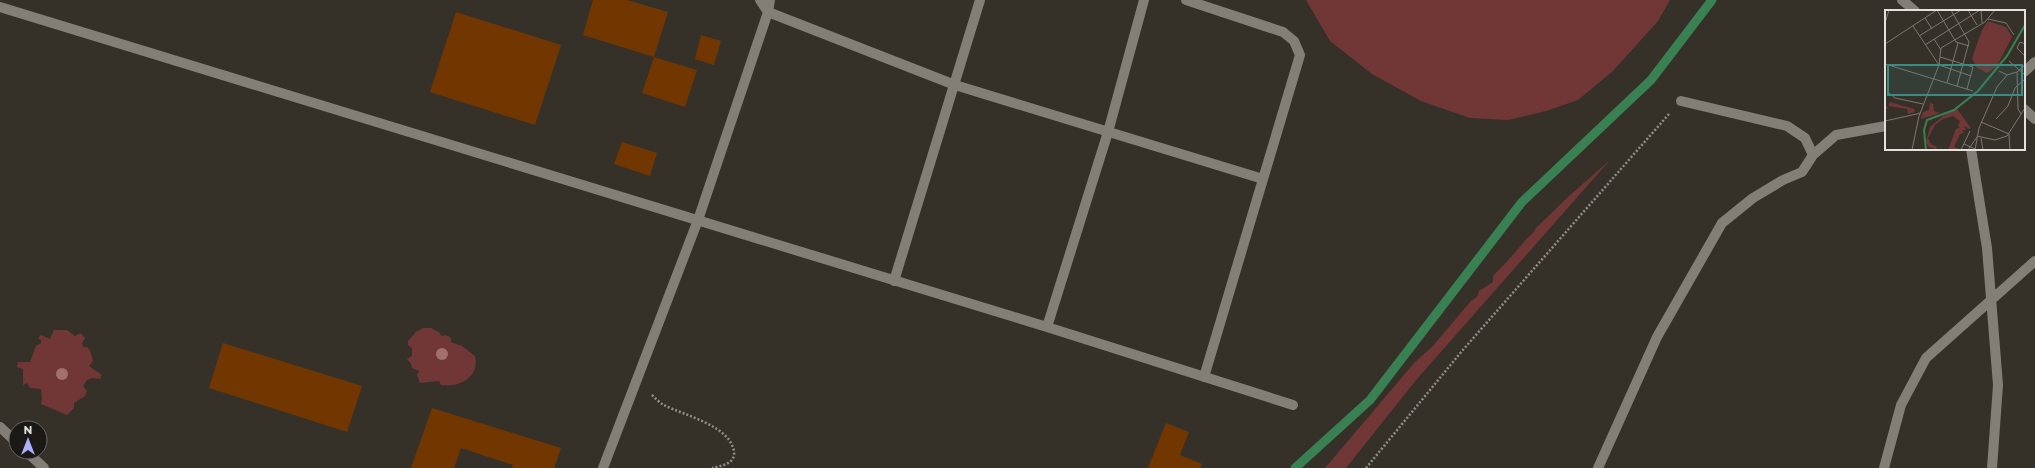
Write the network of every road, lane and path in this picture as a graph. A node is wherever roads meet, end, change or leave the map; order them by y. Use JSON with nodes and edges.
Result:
{"nodes":[{"id":1,"x":760,"y":0,"type":"edge"},
{"id":2,"x":770,"y":0,"type":"edge"},
{"id":3,"x":980,"y":0,"type":"edge"},
{"id":4,"x":1144,"y":0,"type":"edge"},
{"id":5,"x":1186,"y":0,"type":"edge"},
{"id":6,"x":1902,"y":0,"type":"edge"},
{"id":7,"x":0,"y":7,"type":"edge"},
{"id":8,"x":1914,"y":10,"type":"edge"},
{"id":9,"x":768,"y":12,"type":"junction"},
{"id":10,"x":2035,"y":62,"type":"edge"},
{"id":11,"x":2025,"y":71,"type":"edge"},
{"id":12,"x":955,"y":84,"type":"junction"},
{"id":13,"x":1681,"y":101,"type":"joint"},
{"id":14,"x":2025,"y":110,"type":"edge"},
{"id":15,"x":2035,"y":119,"type":"edge"},
{"id":16,"x":1885,"y":126,"type":"edge"},
{"id":17,"x":1108,"y":132,"type":"junction"},
{"id":18,"x":1970,"y":150,"type":"edge"},
{"id":19,"x":1813,"y":155,"type":"junction"},
{"id":20,"x":1263,"y":179,"type":"junction"},
{"id":21,"x":698,"y":220,"type":"junction"},
{"id":22,"x":2035,"y":261,"type":"edge"},
{"id":23,"x":894,"y":281,"type":"junction"},
{"id":24,"x":1990,"y":303,"type":"junction"},
{"id":25,"x":1047,"y":327,"type":"junction"},
{"id":26,"x":642,"y":366,"type":"junction"},
{"id":27,"x":1204,"y":377,"type":"junction"},
{"id":28,"x":1293,"y":405,"type":"dead end"},
{"id":29,"x":0,"y":428,"type":"edge"},
{"id":30,"x":8,"y":435,"type":"edge"},
{"id":31,"x":36,"y":460,"type":"edge"},
{"id":32,"x":44,"y":468,"type":"edge"},
{"id":33,"x":603,"y":468,"type":"edge"},
{"id":34,"x":712,"y":468,"type":"edge"},
{"id":35,"x":1366,"y":468,"type":"edge"},
{"id":36,"x":1598,"y":468,"type":"edge"},
{"id":37,"x":1884,"y":468,"type":"edge"},
{"id":38,"x":1992,"y":468,"type":"edge"}],
"edges":[{"from":1,"to":9,"type":"street"},
{"from":2,"to":9,"type":"street"},
{"from":3,"to":12,"type":"street"},
{"from":4,"to":17,"type":"street"},
{"from":5,"to":20,"type":"street"},
{"from":6,"to":8,"type":"street"},
{"from":7,"to":21,"type":"street"},
{"from":9,"to":12,"type":"street"},
{"from":9,"to":21,"type":"street"},
{"from":10,"to":11,"type":"street"},
{"from":12,"to":17,"type":"street"},
{"from":12,"to":23,"type":"street"},
{"from":13,"to":19,"type":"street"},
{"from":13,"to":35,"type":"path"},
{"from":14,"to":15,"type":"street"},
{"from":16,"to":19,"type":"street"},
{"from":17,"to":20,"type":"street"},
{"from":17,"to":25,"type":"street"},
{"from":18,"to":24,"type":"street"},
{"from":19,"to":36,"type":"street"},
{"from":20,"to":27,"type":"street"},
{"from":21,"to":23,"type":"street"},
{"from":21,"to":26,"type":"street"},
{"from":22,"to":24,"type":"street"},
{"from":23,"to":25,"type":"street"},
{"from":24,"to":37,"type":"street"},
{"from":24,"to":38,"type":"street"},
{"from":25,"to":27,"type":"street"},
{"from":26,"to":33,"type":"street"},
{"from":26,"to":34,"type":"path"},
{"from":27,"to":28,"type":"street"},
{"from":29,"to":30,"type":"street"},
{"from":31,"to":32,"type":"street"}]}
